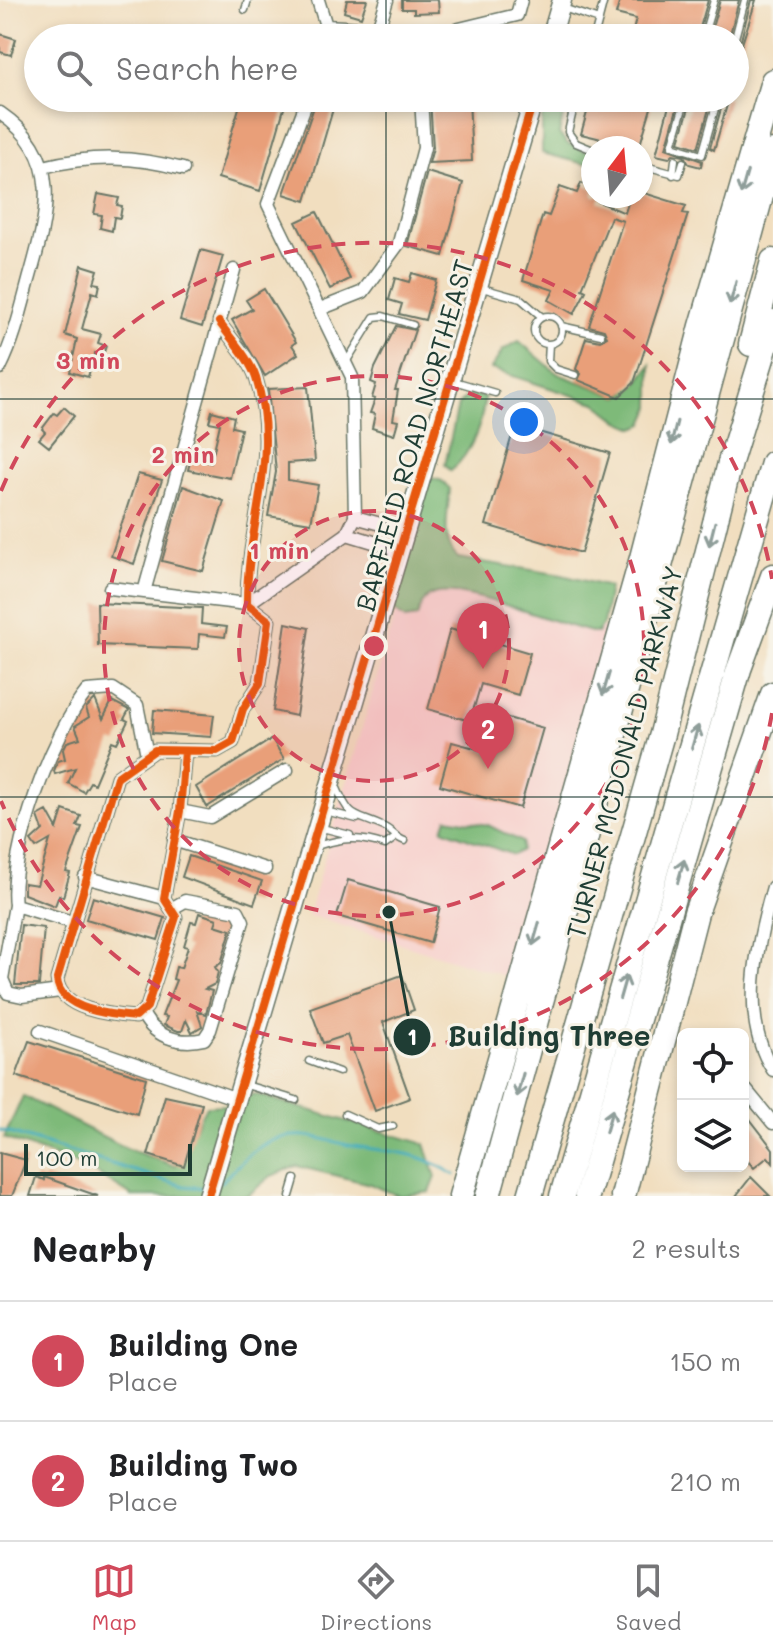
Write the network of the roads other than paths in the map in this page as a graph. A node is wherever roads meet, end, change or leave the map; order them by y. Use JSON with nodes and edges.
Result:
{"nodes":[{"id":1,"x":248,"y":0,"type":"edge"},
{"id":2,"x":318,"y":0,"type":"edge"},
{"id":3,"x":387,"y":0,"type":"edge"},
{"id":4,"x":521,"y":0,"type":"edge"},
{"id":5,"x":604,"y":0,"type":"edge"},
{"id":6,"x":714,"y":0,"type":"edge"},
{"id":7,"x":745,"y":0,"type":"edge"},
{"id":8,"x":561,"y":4,"type":"edge"},
{"id":9,"x":245,"y":10,"type":"dead end"},
{"id":10,"x":599,"y":20,"type":"junction"},
{"id":11,"x":322,"y":24,"type":"edge"},
{"id":12,"x":380,"y":24,"type":"edge"},
{"id":13,"x":480,"y":24,"type":"edge"},
{"id":14,"x":555,"y":24,"type":"edge"},
{"id":15,"x":598,"y":24,"type":"edge"},
{"id":16,"x":707,"y":24,"type":"edge"},
{"id":17,"x":739,"y":24,"type":"edge"},
{"id":18,"x":773,"y":81,"type":"edge"},
{"id":19,"x":303,"y":112,"type":"edge"},
{"id":20,"x":422,"y":112,"type":"edge"},
{"id":21,"x":530,"y":112,"type":"edge"},
{"id":22,"x":572,"y":112,"type":"edge"},
{"id":23,"x":682,"y":112,"type":"edge"},
{"id":24,"x":714,"y":112,"type":"edge"},
{"id":25,"x":0,"y":113,"type":"edge"},
{"id":26,"x":581,"y":145,"type":"edge"},
{"id":27,"x":773,"y":152,"type":"edge"},
{"id":28,"x":679,"y":161,"type":"dead end"},
{"id":29,"x":773,"y":162,"type":"edge"},
{"id":30,"x":43,"y":167,"type":"junction"},
{"id":31,"x":183,"y":169,"type":"dead end"},
{"id":32,"x":653,"y":169,"type":"edge"},
{"id":33,"x":761,"y":191,"type":"junction"},
{"id":34,"x":773,"y":261,"type":"edge"},
{"id":35,"x":234,"y":270,"type":"dead end"},
{"id":36,"x":478,"y":287,"type":"junction"},
{"id":37,"x":317,"y":304,"type":"junction"},
{"id":38,"x":542,"y":317,"type":"junction"},
{"id":39,"x":219,"y":322,"type":"junction"},
{"id":40,"x":773,"y":322,"type":"edge"},
{"id":41,"x":413,"y":325,"type":"dead end"},
{"id":42,"x":561,"y":326,"type":"junction"},
{"id":43,"x":601,"y":335,"type":"dead end"},
{"id":44,"x":549,"y":344,"type":"junction"},
{"id":45,"x":345,"y":364,"type":"junction"},
{"id":46,"x":0,"y":368,"type":"edge"},
{"id":47,"x":575,"y":375,"type":"dead end"},
{"id":48,"x":451,"y":380,"type":"junction"},
{"id":49,"x":495,"y":393,"type":"dead end"},
{"id":50,"x":731,"y":459,"type":"junction"},
{"id":51,"x":773,"y":463,"type":"edge"},
{"id":52,"x":355,"y":517,"type":"junction"},
{"id":53,"x":406,"y":531,"type":"junction"},
{"id":54,"x":347,"y":534,"type":"junction"},
{"id":55,"x":400,"y":550,"type":"junction"},
{"id":56,"x":770,"y":582,"type":"edge"},
{"id":57,"x":110,"y":588,"type":"dead end"},
{"id":58,"x":144,"y":592,"type":"junction"},
{"id":59,"x":247,"y":604,"type":"junction"},
{"id":60,"x":773,"y":694,"type":"edge"},
{"id":61,"x":185,"y":751,"type":"junction"},
{"id":62,"x":147,"y":755,"type":"junction"},
{"id":63,"x":287,"y":770,"type":"dead end"},
{"id":64,"x":333,"y":779,"type":"junction"},
{"id":65,"x":180,"y":811,"type":"junction"},
{"id":66,"x":321,"y":819,"type":"junction"},
{"id":67,"x":361,"y":820,"type":"junction"},
{"id":68,"x":360,"y":837,"type":"junction"},
{"id":69,"x":395,"y":838,"type":"junction"},
{"id":70,"x":174,"y":840,"type":"junction"},
{"id":71,"x":405,"y":841,"type":"dead end"},
{"id":72,"x":313,"y":848,"type":"junction"},
{"id":73,"x":265,"y":869,"type":"dead end"},
{"id":74,"x":85,"y":877,"type":"junction"},
{"id":75,"x":773,"y":887,"type":"edge"},
{"id":76,"x":168,"y":903,"type":"junction"},
{"id":77,"x":15,"y":905,"type":"junction"},
{"id":78,"x":70,"y":927,"type":"junction"},
{"id":79,"x":59,"y":985,"type":"junction"},
{"id":80,"x":142,"y":1012,"type":"junction"},
{"id":81,"x":40,"y":1031,"type":"dead end"},
{"id":82,"x":309,"y":1061,"type":"dead end"},
{"id":83,"x":773,"y":1070,"type":"edge"},
{"id":84,"x":339,"y":1072,"type":"dead end"},
{"id":85,"x":240,"y":1092,"type":"junction"},
{"id":86,"x":749,"y":1094,"type":"edge"},
{"id":87,"x":296,"y":1100,"type":"dead end"},
{"id":88,"x":345,"y":1114,"type":"dead end"},
{"id":89,"x":773,"y":1123,"type":"edge"},
{"id":90,"x":393,"y":1126,"type":"dead end"},
{"id":91,"x":295,"y":1179,"type":"dead end"},
{"id":92,"x":208,"y":1196,"type":"edge"},
{"id":93,"x":290,"y":1196,"type":"edge"},
{"id":94,"x":461,"y":1196,"type":"edge"},
{"id":95,"x":488,"y":1196,"type":"edge"},
{"id":96,"x":530,"y":1196,"type":"edge"},
{"id":97,"x":562,"y":1196,"type":"edge"},
{"id":98,"x":587,"y":1196,"type":"edge"},
{"id":99,"x":623,"y":1196,"type":"edge"}],
"edges":[{"from":1,"to":9,"type":"lane"},
{"from":2,"to":11,"type":"street"},
{"from":3,"to":12,"type":"street"},
{"from":4,"to":13,"type":"street"},
{"from":5,"to":10,"type":"lane"},
{"from":6,"to":16,"type":"lane"},
{"from":7,"to":17,"type":"lane"},
{"from":8,"to":10,"type":"lane"},
{"from":8,"to":14,"type":"street"},
{"from":10,"to":15,"type":"lane"},
{"from":18,"to":94,"type":"highway","one_way":true},
{"from":19,"to":37,"type":"street"},
{"from":20,"to":37,"type":"street"},
{"from":21,"to":36,"type":"street","name":"BARFIELD ROAD NORTHEAST"},
{"from":22,"to":26,"type":"lane"},
{"from":23,"to":24,"type":"lane"},
{"from":25,"to":30,"type":"street"},
{"from":27,"to":33,"type":"highway"},
{"from":28,"to":32,"type":"lane"},
{"from":29,"to":33,"type":"highway"},
{"from":30,"to":31,"type":"street"},
{"from":30,"to":46,"type":"street"},
{"from":33,"to":95,"type":"highway","one_way":true},
{"from":34,"to":50,"type":"highway"},
{"from":35,"to":39,"type":"street"},
{"from":36,"to":38,"type":"lane"},
{"from":36,"to":48,"type":"street","name":"BARFIELD ROAD NORTHEAST"},
{"from":37,"to":45,"type":"street"},
{"from":38,"to":42,"type":"lane"},
{"from":38,"to":44,"type":"lane"},
{"from":39,"to":58,"type":"street"},
{"from":39,"to":59,"type":"street"},
{"from":40,"to":50,"type":"highway","name":"TURNER MCDONALD PARKWAY"},
{"from":41,"to":45,"type":"lane"},
{"from":42,"to":43,"type":"lane"},
{"from":42,"to":44,"type":"lane"},
{"from":44,"to":47,"type":"lane"},
{"from":45,"to":52,"type":"street"},
{"from":48,"to":49,"type":"lane"},
{"from":48,"to":53,"type":"street","name":"BARFIELD ROAD NORTHEAST"},
{"from":50,"to":96,"type":"highway","name":"TURNER MCDONALD PARKWAY","one_way":true},
{"from":97,"to":51,"type":"highway","one_way":true},
{"from":52,"to":53,"type":"street"},
{"from":52,"to":54,"type":"street"},
{"from":53,"to":55,"type":"street","name":"BARFIELD ROAD NORTHEAST"},
{"from":54,"to":55,"type":"street"},
{"from":54,"to":59,"type":"street"},
{"from":55,"to":64,"type":"street","name":"BARFIELD ROAD NORTHEAST"},
{"from":98,"to":56,"type":"highway","one_way":true},
{"from":57,"to":58,"type":"street"},
{"from":58,"to":59,"type":"street"},
{"from":59,"to":61,"type":"street"},
{"from":60,"to":99,"type":"highway"},
{"from":61,"to":62,"type":"street"},
{"from":61,"to":65,"type":"street"},
{"from":62,"to":74,"type":"street"},
{"from":62,"to":77,"type":"street"},
{"from":63,"to":65,"type":"street"},
{"from":64,"to":66,"type":"street","name":"BARFIELD ROAD NORTHEAST"},
{"from":64,"to":67,"type":"lane"},
{"from":65,"to":70,"type":"street"},
{"from":66,"to":67,"type":"lane"},
{"from":66,"to":68,"type":"lane"},
{"from":66,"to":72,"type":"street","name":"BARFIELD ROAD NORTHEAST"},
{"from":67,"to":69,"type":"lane"},
{"from":68,"to":69,"type":"lane"},
{"from":68,"to":72,"type":"lane"},
{"from":69,"to":71,"type":"lane"},
{"from":70,"to":73,"type":"street"},
{"from":70,"to":76,"type":"street"},
{"from":72,"to":85,"type":"street","name":"BARFIELD ROAD NORTHEAST"},
{"from":74,"to":76,"type":"street"},
{"from":74,"to":78,"type":"street"},
{"from":75,"to":83,"type":"street"},
{"from":76,"to":80,"type":"street"},
{"from":76,"to":80,"type":"street"},
{"from":77,"to":78,"type":"street"},
{"from":77,"to":79,"type":"street"},
{"from":78,"to":79,"type":"street"},
{"from":79,"to":80,"type":"street"},
{"from":81,"to":85,"type":"street"},
{"from":82,"to":84,"type":"lane"},
{"from":85,"to":87,"type":"lane"},
{"from":85,"to":92,"type":"street","name":"BARFIELD ROAD NORTHEAST"},
{"from":86,"to":89,"type":"street"},
{"from":88,"to":90,"type":"lane"},
{"from":91,"to":93,"type":"lane"}]}
